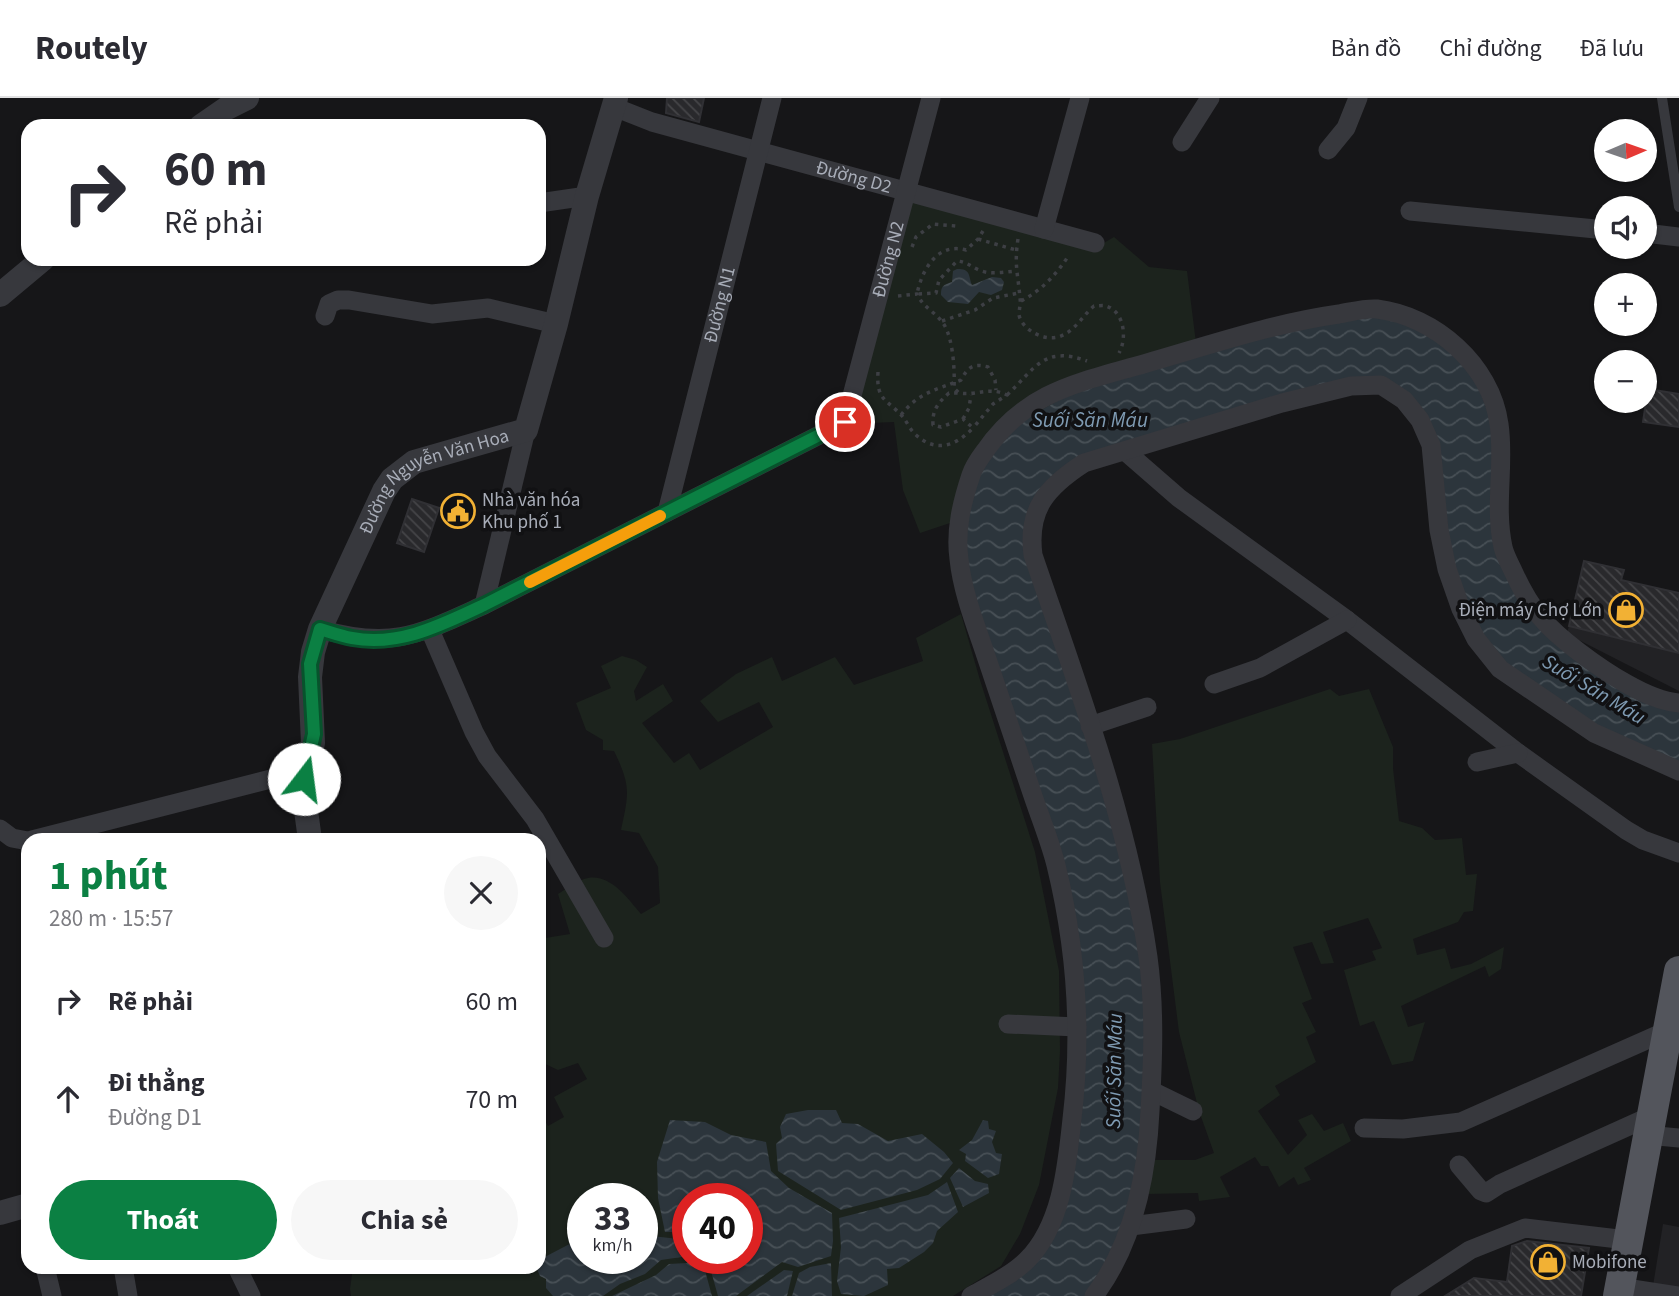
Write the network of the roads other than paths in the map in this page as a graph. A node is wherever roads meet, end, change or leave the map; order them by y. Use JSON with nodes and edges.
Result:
{"nodes":[{"id":1,"x":247,"y":98,"type":"edge"},
{"id":2,"x":772,"y":98,"type":"edge"},
{"id":3,"x":931,"y":98,"type":"edge"},
{"id":4,"x":1080,"y":98,"type":"edge"},
{"id":5,"x":1210,"y":98,"type":"edge"},
{"id":6,"x":1358,"y":98,"type":"edge"},
{"id":7,"x":1662,"y":98,"type":"edge"},
{"id":8,"x":615,"y":102,"type":"edge"},
{"id":9,"x":211,"y":119,"type":"edge"},
{"id":10,"x":1182,"y":142,"type":"dead end"},
{"id":11,"x":1328,"y":150,"type":"dead end"},
{"id":12,"x":758,"y":151,"type":"junction"},
{"id":13,"x":906,"y":191,"type":"junction"},
{"id":14,"x":587,"y":196,"type":"junction"},
{"id":15,"x":546,"y":202,"type":"edge"},
{"id":16,"x":1679,"y":207,"type":"edge"},
{"id":17,"x":1410,"y":211,"type":"dead end"},
{"id":18,"x":1044,"y":229,"type":"junction"},
{"id":19,"x":1594,"y":229,"type":"edge"},
{"id":20,"x":1657,"y":234,"type":"edge"},
{"id":21,"x":1679,"y":237,"type":"edge"},
{"id":22,"x":1088,"y":241,"type":"road end"},
{"id":23,"x":35,"y":266,"type":"edge"},
{"id":24,"x":0,"y":295,"type":"edge"},
{"id":25,"x":325,"y":316,"type":"dead end"},
{"id":26,"x":556,"y":324,"type":"junction"},
{"id":27,"x":526,"y":430,"type":"junction"},
{"id":28,"x":1125,"y":450,"type":"junction"},
{"id":29,"x":667,"y":512,"type":"junction"},
{"id":30,"x":484,"y":605,"type":"junction"},
{"id":31,"x":1348,"y":620,"type":"junction"},
{"id":32,"x":320,"y":629,"type":"junction"},
{"id":33,"x":430,"y":630,"type":"junction"},
{"id":34,"x":1214,"y":684,"type":"dead end"},
{"id":35,"x":1679,"y":703,"type":"edge"},
{"id":36,"x":1146,"y":707,"type":"dead end"},
{"id":37,"x":1090,"y":726,"type":"junction"},
{"id":38,"x":1518,"y":753,"type":"junction"},
{"id":39,"x":1477,"y":762,"type":"dead end"},
{"id":40,"x":306,"y":770,"type":"junction"},
{"id":41,"x":1679,"y":771,"type":"edge"},
{"id":42,"x":0,"y":829,"type":"edge"},
{"id":43,"x":58,"y":833,"type":"edge"},
{"id":44,"x":309,"y":833,"type":"edge"},
{"id":45,"x":543,"y":833,"type":"edge"},
{"id":46,"x":546,"y":838,"type":"edge"},
{"id":47,"x":21,"y":839,"type":"edge"},
{"id":48,"x":1679,"y":853,"type":"edge"},
{"id":49,"x":604,"y":938,"type":"dead end"},
{"id":50,"x":1679,"y":971,"type":"edge"},
{"id":51,"x":1008,"y":1024,"type":"dead end"},
{"id":52,"x":1077,"y":1027,"type":"junction"},
{"id":53,"x":1674,"y":1030,"type":"edge"},
{"id":54,"x":1152,"y":1091,"type":"junction"},
{"id":55,"x":1193,"y":1111,"type":"dead end"},
{"id":56,"x":1649,"y":1125,"type":"junction"},
{"id":57,"x":1364,"y":1128,"type":"dead end"},
{"id":58,"x":1679,"y":1138,"type":"edge"},
{"id":59,"x":1460,"y":1166,"type":"dead end"},
{"id":60,"x":21,"y":1207,"type":"edge"},
{"id":61,"x":0,"y":1213,"type":"edge"},
{"id":62,"x":1186,"y":1219,"type":"dead end"},
{"id":63,"x":1131,"y":1226,"type":"junction"},
{"id":64,"x":1627,"y":1240,"type":"junction"},
{"id":65,"x":47,"y":1274,"type":"edge"},
{"id":66,"x":124,"y":1274,"type":"edge"},
{"id":67,"x":240,"y":1274,"type":"edge"},
{"id":68,"x":1618,"y":1292,"type":"edge"},
{"id":69,"x":52,"y":1296,"type":"edge"},
{"id":70,"x":128,"y":1296,"type":"edge"},
{"id":71,"x":251,"y":1296,"type":"edge"},
{"id":72,"x":971,"y":1296,"type":"edge"},
{"id":73,"x":1094,"y":1296,"type":"edge"},
{"id":74,"x":1400,"y":1296,"type":"edge"},
{"id":75,"x":1678,"y":1296,"type":"edge"}],
"edges":[{"from":1,"to":9,"type":"street"},
{"from":2,"to":12,"type":"street","name":"Đường N1"},
{"from":3,"to":13,"type":"street","name":"Đường N2"},
{"from":4,"to":18,"type":"street"},
{"from":5,"to":10,"type":"street"},
{"from":6,"to":11,"type":"street"},
{"from":7,"to":16,"type":"lane"},
{"from":8,"to":12,"type":"street","name":"Đường D2"},
{"from":8,"to":14,"type":"street","name":"Đường Nguyễn Văn Hoa"},
{"from":12,"to":13,"type":"street","name":"Đường D2"},
{"from":12,"to":29,"type":"street","name":"Đường N1"},
{"from":13,"to":18,"type":"street","name":"Đường D2"},
{"from":13,"to":29,"type":"street","name":"Đường N2"},
{"from":14,"to":15,"type":"street"},
{"from":14,"to":26,"type":"street","name":"Đường Nguyễn Văn Hoa"},
{"from":17,"to":19,"type":"street"},
{"from":18,"to":22,"type":"street","name":"Đường D2"},
{"from":20,"to":21,"type":"street"},
{"from":23,"to":24,"type":"street"},
{"from":25,"to":26,"type":"street"},
{"from":26,"to":27,"type":"street","name":"Đường Nguyễn Văn Hoa"},
{"from":27,"to":30,"type":"street"},
{"from":27,"to":32,"type":"street","name":"Đường Nguyễn Văn Hoa"},
{"from":28,"to":31,"type":"street"},
{"from":28,"to":37,"type":"street"},
{"from":28,"to":41,"type":"street"},
{"from":29,"to":30,"type":"street"},
{"from":30,"to":33,"type":"street"},
{"from":31,"to":34,"type":"street"},
{"from":31,"to":38,"type":"street"},
{"from":32,"to":33,"type":"street"},
{"from":32,"to":40,"type":"street","name":"Đường Nguyễn Văn Hoa"},
{"from":33,"to":45,"type":"street"},
{"from":35,"to":52,"type":"street"},
{"from":36,"to":37,"type":"street"},
{"from":37,"to":54,"type":"street"},
{"from":38,"to":39,"type":"street"},
{"from":38,"to":48,"type":"street"},
{"from":40,"to":43,"type":"street"},
{"from":40,"to":44,"type":"street","name":"Đường Nguyễn Văn Hoa"},
{"from":42,"to":47,"type":"street"},
{"from":46,"to":49,"type":"street"},
{"from":50,"to":53,"type":"main road"},
{"from":51,"to":52,"type":"street"},
{"from":52,"to":72,"type":"street"},
{"from":53,"to":56,"type":"main road"},
{"from":53,"to":57,"type":"street"},
{"from":54,"to":55,"type":"street"},
{"from":54,"to":63,"type":"street"},
{"from":56,"to":58,"type":"street"},
{"from":56,"to":59,"type":"street"},
{"from":56,"to":64,"type":"main road"},
{"from":60,"to":61,"type":"street"},
{"from":62,"to":63,"type":"street"},
{"from":63,"to":73,"type":"street"},
{"from":64,"to":68,"type":"main road"},
{"from":64,"to":74,"type":"street"},
{"from":65,"to":69,"type":"street"},
{"from":66,"to":70,"type":"street"},
{"from":67,"to":71,"type":"street"},
{"from":68,"to":75,"type":"street"}]}
